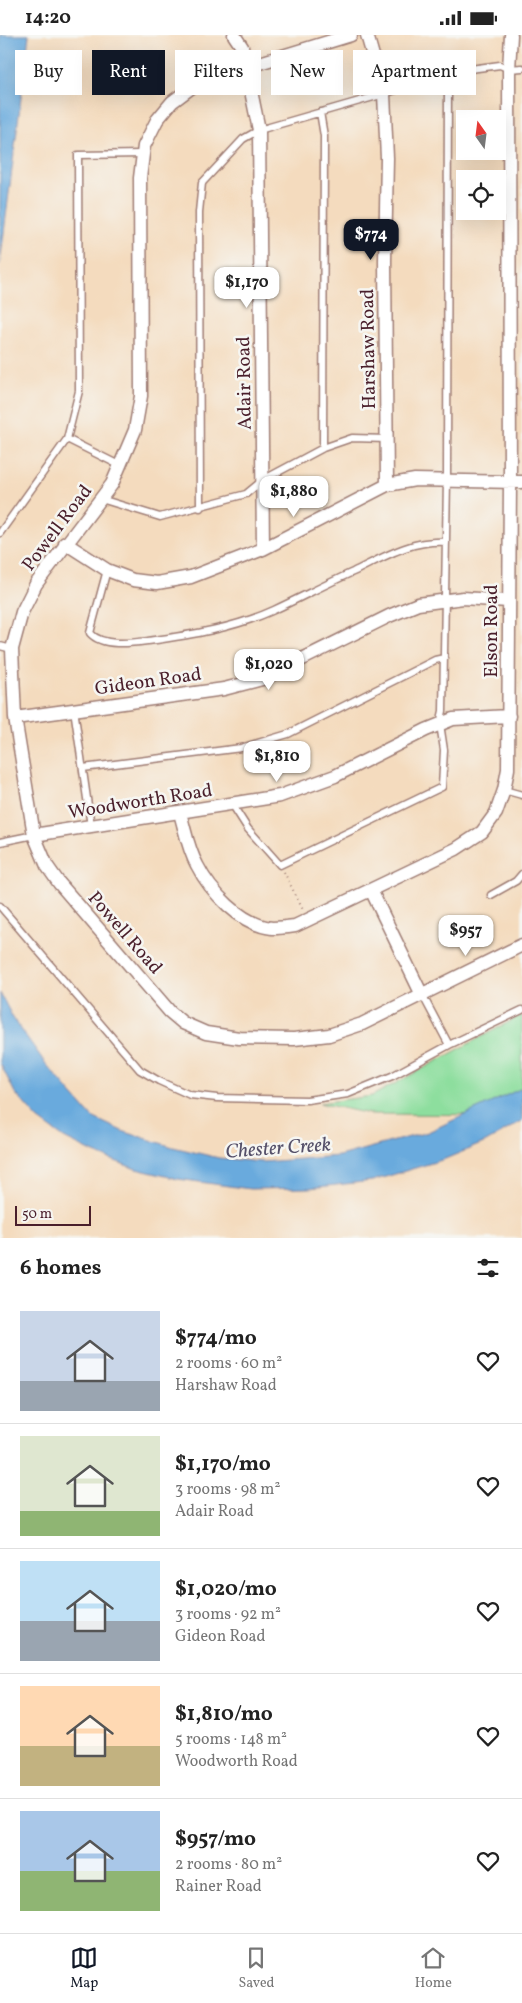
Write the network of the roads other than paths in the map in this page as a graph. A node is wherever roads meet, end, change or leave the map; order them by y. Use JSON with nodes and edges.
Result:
{"nodes":[{"id":1,"x":234,"y":35,"type":"edge"},
{"id":2,"x":351,"y":35,"type":"edge"},
{"id":3,"x":367,"y":35,"type":"edge"},
{"id":4,"x":511,"y":35,"type":"edge"},
{"id":5,"x":243,"y":50,"type":"edge"},
{"id":6,"x":371,"y":50,"type":"edge"},
{"id":7,"x":261,"y":64,"type":"edge"},
{"id":8,"x":476,"y":68,"type":"edge"},
{"id":9,"x":516,"y":68,"type":"edge"},
{"id":10,"x":181,"y":95,"type":"edge"},
{"id":11,"x":252,"y":95,"type":"edge"},
{"id":12,"x":380,"y":95,"type":"edge"},
{"id":13,"x":384,"y":95,"type":"edge"},
{"id":14,"x":448,"y":95,"type":"edge"},
{"id":15,"x":320,"y":112,"type":"junction"},
{"id":16,"x":259,"y":130,"type":"junction"},
{"id":17,"x":143,"y":154,"type":"junction"},
{"id":18,"x":67,"y":439,"type":"junction"},
{"id":19,"x":387,"y":439,"type":"junction"},
{"id":20,"x":323,"y":448,"type":"junction"},
{"id":21,"x":119,"y":465,"type":"junction"},
{"id":22,"x":263,"y":480,"type":"junction"},
{"id":23,"x":447,"y":480,"type":"junction"},
{"id":24,"x":516,"y":482,"type":"edge"},
{"id":25,"x":387,"y":485,"type":"junction"},
{"id":26,"x":101,"y":499,"type":"junction"},
{"id":27,"x":200,"y":508,"type":"junction"},
{"id":28,"x":0,"y":533,"type":"edge"},
{"id":29,"x":446,"y":542,"type":"junction"},
{"id":30,"x":65,"y":543,"type":"junction"},
{"id":31,"x":263,"y":549,"type":"junction"},
{"id":32,"x":107,"y":570,"type":"junction"},
{"id":33,"x":445,"y":599,"type":"junction"},
{"id":34,"x":508,"y":601,"type":"junction"},
{"id":35,"x":6,"y":647,"type":"edge"},
{"id":36,"x":444,"y":658,"type":"junction"},
{"id":37,"x":74,"y":709,"type":"junction"},
{"id":38,"x":509,"y":716,"type":"junction"},
{"id":39,"x":15,"y":717,"type":"junction"},
{"id":40,"x":440,"y":725,"type":"junction"},
{"id":41,"x":83,"y":768,"type":"junction"},
{"id":42,"x":504,"y":790,"type":"junction"},
{"id":43,"x":522,"y":795,"type":"edge"},
{"id":44,"x":232,"y":804,"type":"junction"},
{"id":45,"x":180,"y":813,"type":"junction"},
{"id":46,"x":91,"y":826,"type":"junction"},
{"id":47,"x":34,"y":835,"type":"junction"},
{"id":48,"x":0,"y":842,"type":"edge"},
{"id":49,"x":522,"y":875,"type":"edge"},
{"id":50,"x":372,"y":890,"type":"junction"},
{"id":51,"x":492,"y":895,"type":"dead end"},
{"id":52,"x":0,"y":906,"type":"edge"},
{"id":53,"x":522,"y":945,"type":"edge"},
{"id":54,"x":421,"y":993,"type":"junction"},
{"id":55,"x":522,"y":1010,"type":"edge"},
{"id":56,"x":449,"y":1045,"type":"junction"}],
"edges":[{"from":1,"to":5,"type":"street","name":"Adair Road"},
{"from":2,"to":7,"type":"street","name":"Powell Road"},
{"from":3,"to":6,"type":"street","name":"Harshaw Road"},
{"from":4,"to":9,"type":"street","name":"Elson Road"},
{"from":8,"to":9,"type":"lane"},
{"from":9,"to":24,"type":"street","name":"Elson Road"},
{"from":10,"to":17,"type":"street","name":"Powell Road"},
{"from":11,"to":16,"type":"street","name":"Adair Road"},
{"from":12,"to":15,"type":"lane"},
{"from":13,"to":19,"type":"street","name":"Harshaw Road"},
{"from":14,"to":23,"type":"lane"},
{"from":15,"to":16,"type":"lane"},
{"from":15,"to":20,"type":"lane"},
{"from":16,"to":22,"type":"street","name":"Adair Road"},
{"from":16,"to":27,"type":"lane"},
{"from":17,"to":18,"type":"lane"},
{"from":17,"to":21,"type":"street","name":"Powell Road"},
{"from":18,"to":21,"type":"lane"},
{"from":18,"to":28,"type":"lane"},
{"from":19,"to":20,"type":"lane"},
{"from":19,"to":25,"type":"street","name":"Harshaw Road"},
{"from":20,"to":22,"type":"lane"},
{"from":21,"to":26,"type":"street","name":"Powell Road"},
{"from":22,"to":27,"type":"lane"},
{"from":22,"to":31,"type":"street","name":"Adair Road"},
{"from":23,"to":24,"type":"street"},
{"from":23,"to":25,"type":"street"},
{"from":23,"to":29,"type":"lane"},
{"from":24,"to":34,"type":"street","name":"Elson Road"},
{"from":25,"to":31,"type":"street"},
{"from":26,"to":27,"type":"lane"},
{"from":26,"to":30,"type":"street","name":"Powell Road"},
{"from":29,"to":32,"type":"lane"},
{"from":29,"to":33,"type":"lane"},
{"from":30,"to":32,"type":"street"},
{"from":30,"to":35,"type":"street","name":"Powell Road"},
{"from":31,"to":32,"type":"street"},
{"from":33,"to":34,"type":"street","name":"Gideon Road"},
{"from":33,"to":36,"type":"lane"},
{"from":33,"to":37,"type":"street","name":"Gideon Road"},
{"from":34,"to":38,"type":"street","name":"Elson Road"},
{"from":35,"to":39,"type":"street","name":"Powell Road"},
{"from":36,"to":40,"type":"lane"},
{"from":36,"to":41,"type":"lane"},
{"from":37,"to":39,"type":"street","name":"Gideon Road"},
{"from":37,"to":41,"type":"lane"},
{"from":38,"to":40,"type":"street","name":"Woodworth Road"},
{"from":38,"to":42,"type":"street","name":"Elson Road"},
{"from":39,"to":47,"type":"street","name":"Powell Road"},
{"from":40,"to":44,"type":"street","name":"Woodworth Road"},
{"from":40,"to":44,"type":"lane"},
{"from":41,"to":46,"type":"lane"},
{"from":42,"to":43,"type":"lane"},
{"from":42,"to":50,"type":"street","name":"Elson Road"},
{"from":44,"to":45,"type":"street","name":"Woodworth Road"},
{"from":45,"to":46,"type":"street","name":"Woodworth Road"},
{"from":45,"to":50,"type":"street","name":"Elson Road"},
{"from":46,"to":47,"type":"street","name":"Woodworth Road"},
{"from":47,"to":48,"type":"lane","name":"Woodworth Road"},
{"from":47,"to":54,"type":"street","name":"Powell Road"},
{"from":49,"to":51,"type":"lane"},
{"from":50,"to":54,"type":"street"},
{"from":52,"to":56,"type":"lane"},
{"from":53,"to":54,"type":"street","name":"Powell Road"},
{"from":54,"to":56,"type":"lane"},
{"from":55,"to":56,"type":"lane"}]}
